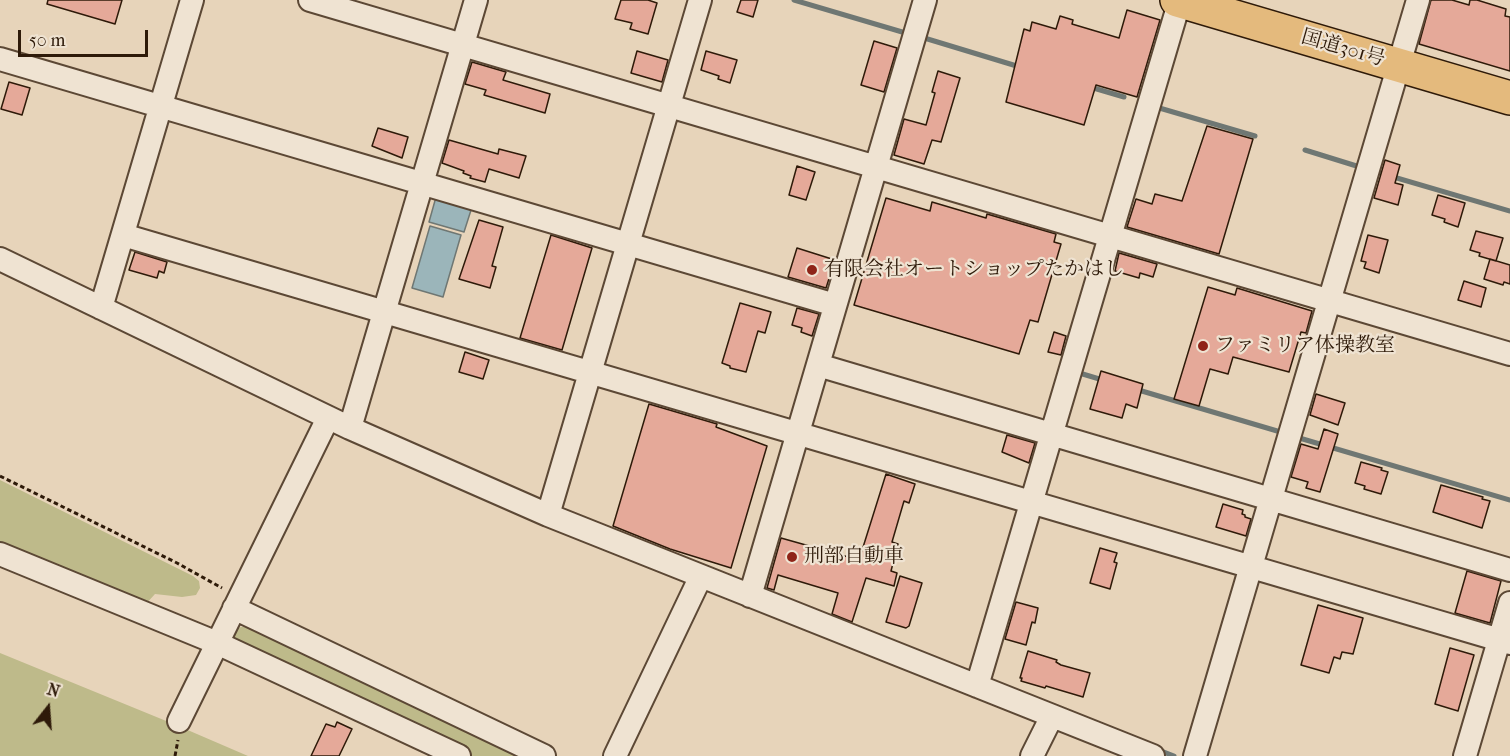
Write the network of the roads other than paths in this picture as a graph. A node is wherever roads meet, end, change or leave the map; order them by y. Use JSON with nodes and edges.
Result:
{"nodes":[{"id":1,"x":192,"y":0,"type":"edge"},
{"id":2,"x":310,"y":0,"type":"edge"},
{"id":3,"x":476,"y":0,"type":"edge"},
{"id":4,"x":700,"y":0,"type":"edge"},
{"id":5,"x":925,"y":0,"type":"edge"},
{"id":6,"x":1179,"y":0,"type":"edge"},
{"id":7,"x":1418,"y":0,"type":"edge"},
{"id":8,"x":463,"y":45,"type":"junction"},
{"id":9,"x":0,"y":59,"type":"edge"},
{"id":10,"x":1398,"y":65,"type":"junction"},
{"id":11,"x":1510,"y":98,"type":"edge"},
{"id":12,"x":161,"y":106,"type":"junction"},
{"id":13,"x":668,"y":106,"type":"junction"},
{"id":14,"x":876,"y":167,"type":"junction"},
{"id":15,"x":422,"y":183,"type":"junction"},
{"id":16,"x":123,"y":235,"type":"junction"},
{"id":17,"x":1110,"y":236,"type":"junction"},
{"id":18,"x":628,"y":244,"type":"junction"},
{"id":19,"x":0,"y":259,"type":"edge"},
{"id":20,"x":1329,"y":301,"type":"junction"},
{"id":21,"x":835,"y":305,"type":"junction"},
{"id":22,"x":101,"y":308,"type":"junction"},
{"id":23,"x":385,"y":311,"type":"junction"},
{"id":24,"x":1510,"y":354,"type":"edge"},
{"id":25,"x":818,"y":365,"type":"junction"},
{"id":26,"x":590,"y":372,"type":"junction"},
{"id":27,"x":327,"y":418,"type":"junction"},
{"id":28,"x":350,"y":428,"type":"junction"},
{"id":29,"x":798,"y":433,"type":"junction"},
{"id":30,"x":1052,"y":434,"type":"junction"},
{"id":31,"x":1270,"y":499,"type":"junction"},
{"id":32,"x":1032,"y":502,"type":"junction"},
{"id":33,"x":548,"y":515,"type":"junction"},
{"id":34,"x":0,"y":555,"type":"edge"},
{"id":35,"x":1250,"y":567,"type":"junction"},
{"id":36,"x":1510,"y":570,"type":"edge"},
{"id":37,"x":700,"y":576,"type":"junction"},
{"id":38,"x":750,"y":596,"type":"junction"},
{"id":39,"x":236,"y":603,"type":"junction"},
{"id":40,"x":1510,"y":603,"type":"edge"},
{"id":41,"x":1504,"y":642,"type":"edge"},
{"id":42,"x":217,"y":643,"type":"junction"},
{"id":43,"x":977,"y":686,"type":"junction"},
{"id":44,"x":1052,"y":716,"type":"junction"},
{"id":45,"x":179,"y":721,"type":"dead end"},
{"id":46,"x":459,"y":756,"type":"edge"},
{"id":47,"x":544,"y":756,"type":"edge"},
{"id":48,"x":615,"y":756,"type":"edge"},
{"id":49,"x":1032,"y":756,"type":"edge"},
{"id":50,"x":1153,"y":756,"type":"edge"},
{"id":51,"x":1195,"y":756,"type":"edge"},
{"id":52,"x":1465,"y":756,"type":"edge"}],
"edges":[{"from":1,"to":12,"type":"street"},
{"from":2,"to":8,"type":"street"},
{"from":3,"to":8,"type":"street"},
{"from":4,"to":13,"type":"street"},
{"from":5,"to":14,"type":"street"},
{"from":6,"to":10,"type":"highway","name":"国道301号"},
{"from":6,"to":17,"type":"street"},
{"from":7,"to":10,"type":"street"},
{"from":8,"to":13,"type":"street"},
{"from":8,"to":15,"type":"street"},
{"from":9,"to":12,"type":"street"},
{"from":10,"to":11,"type":"highway","name":"国道301号"},
{"from":10,"to":20,"type":"street"},
{"from":12,"to":15,"type":"street"},
{"from":12,"to":16,"type":"street"},
{"from":13,"to":14,"type":"street"},
{"from":13,"to":18,"type":"street"},
{"from":14,"to":17,"type":"street"},
{"from":14,"to":21,"type":"street"},
{"from":15,"to":18,"type":"street"},
{"from":15,"to":23,"type":"street"},
{"from":16,"to":22,"type":"street"},
{"from":16,"to":23,"type":"street"},
{"from":17,"to":20,"type":"street"},
{"from":17,"to":30,"type":"street"},
{"from":18,"to":21,"type":"street"},
{"from":18,"to":26,"type":"street"},
{"from":19,"to":22,"type":"street"},
{"from":20,"to":24,"type":"street"},
{"from":20,"to":31,"type":"street"},
{"from":21,"to":25,"type":"street"},
{"from":22,"to":27,"type":"street"},
{"from":23,"to":26,"type":"street"},
{"from":23,"to":28,"type":"street"},
{"from":25,"to":29,"type":"street"},
{"from":25,"to":30,"type":"street"},
{"from":26,"to":29,"type":"street"},
{"from":26,"to":33,"type":"street"},
{"from":27,"to":28,"type":"street"},
{"from":27,"to":39,"type":"street"},
{"from":28,"to":33,"type":"street"},
{"from":29,"to":32,"type":"street"},
{"from":29,"to":38,"type":"street"},
{"from":30,"to":31,"type":"street"},
{"from":30,"to":32,"type":"street"},
{"from":31,"to":35,"type":"street"},
{"from":31,"to":36,"type":"street"},
{"from":32,"to":35,"type":"street"},
{"from":32,"to":43,"type":"street"},
{"from":33,"to":37,"type":"street"},
{"from":34,"to":42,"type":"street"},
{"from":35,"to":41,"type":"street"},
{"from":35,"to":51,"type":"street"},
{"from":37,"to":38,"type":"street"},
{"from":37,"to":48,"type":"street"},
{"from":38,"to":43,"type":"street"},
{"from":39,"to":42,"type":"street"},
{"from":39,"to":47,"type":"street"},
{"from":40,"to":41,"type":"street"},
{"from":41,"to":52,"type":"street"},
{"from":42,"to":45,"type":"street"},
{"from":42,"to":46,"type":"street"},
{"from":43,"to":44,"type":"street"},
{"from":44,"to":49,"type":"street"},
{"from":44,"to":50,"type":"street"}]}
